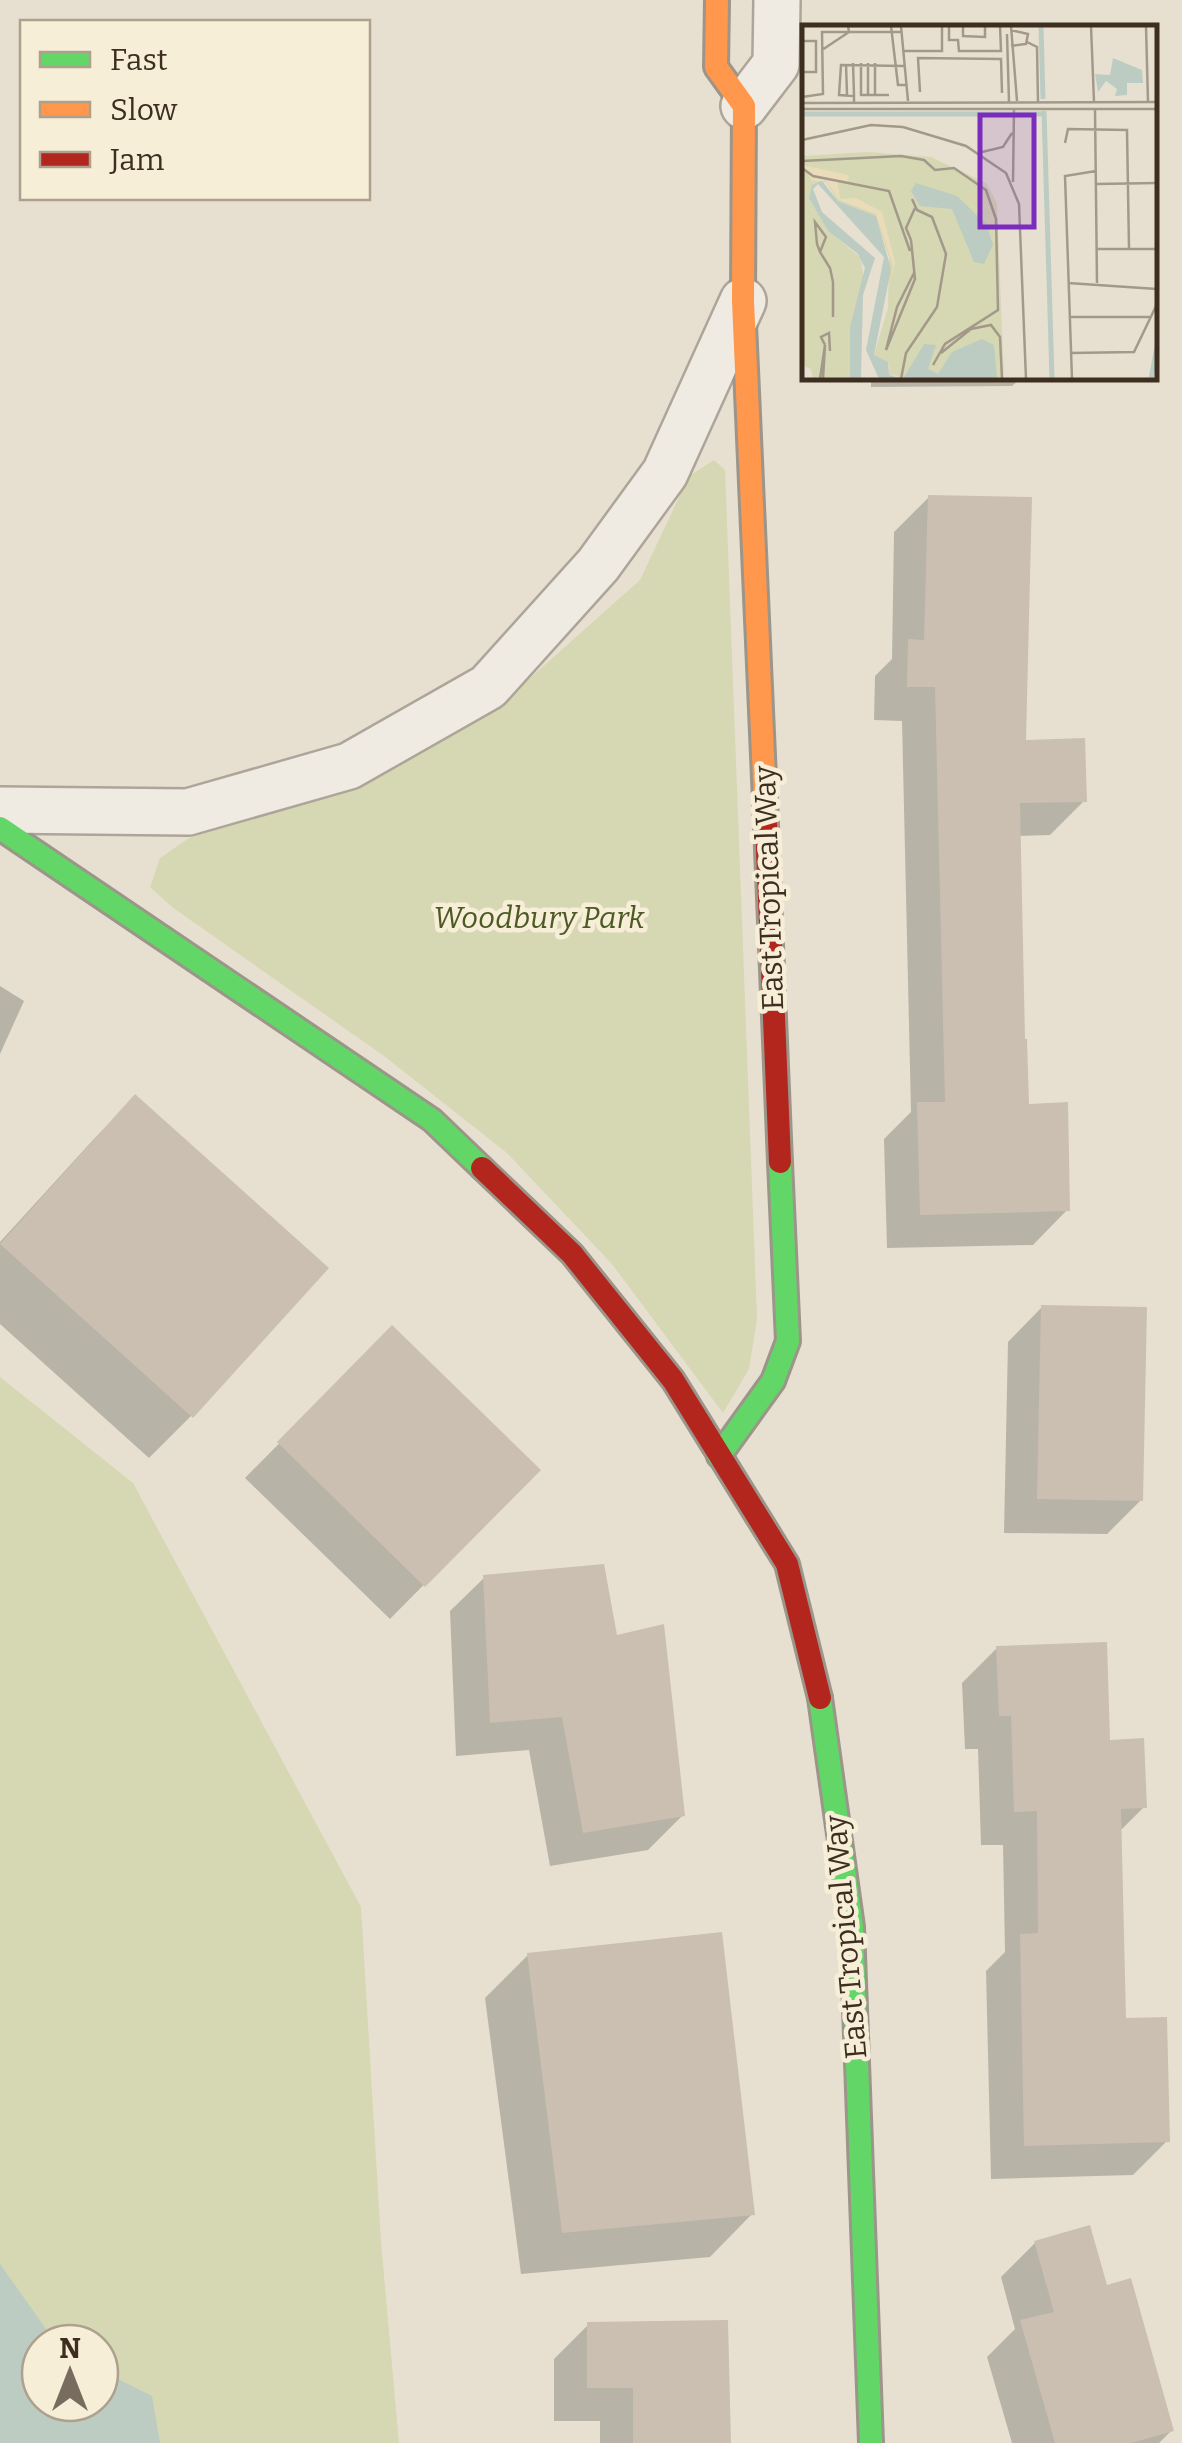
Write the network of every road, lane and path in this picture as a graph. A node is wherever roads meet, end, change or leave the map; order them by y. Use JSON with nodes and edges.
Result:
{"nodes":[{"id":1,"x":717,"y":0,"type":"edge"},
{"id":2,"x":777,"y":0,"type":"edge"},
{"id":3,"x":744,"y":106,"type":"junction"},
{"id":4,"x":744,"y":301,"type":"junction"},
{"id":5,"x":0,"y":810,"type":"edge"},
{"id":6,"x":0,"y":828,"type":"edge"},
{"id":7,"x":720,"y":1456,"type":"junction"},
{"id":8,"x":871,"y":2443,"type":"edge"}],
"edges":[{"from":1,"to":3,"type":"street"},
{"from":2,"to":3,"type":"street"},
{"from":3,"to":4,"type":"street","name":"East Tropical Way"},
{"from":4,"to":5,"type":"street","name":"East Tropical Way"},
{"from":4,"to":7,"type":"street","name":"East Tropical Way"},
{"from":6,"to":7,"type":"street","name":"East Tropical Way"},
{"from":7,"to":8,"type":"street","name":"East Tropical Way"}]}
